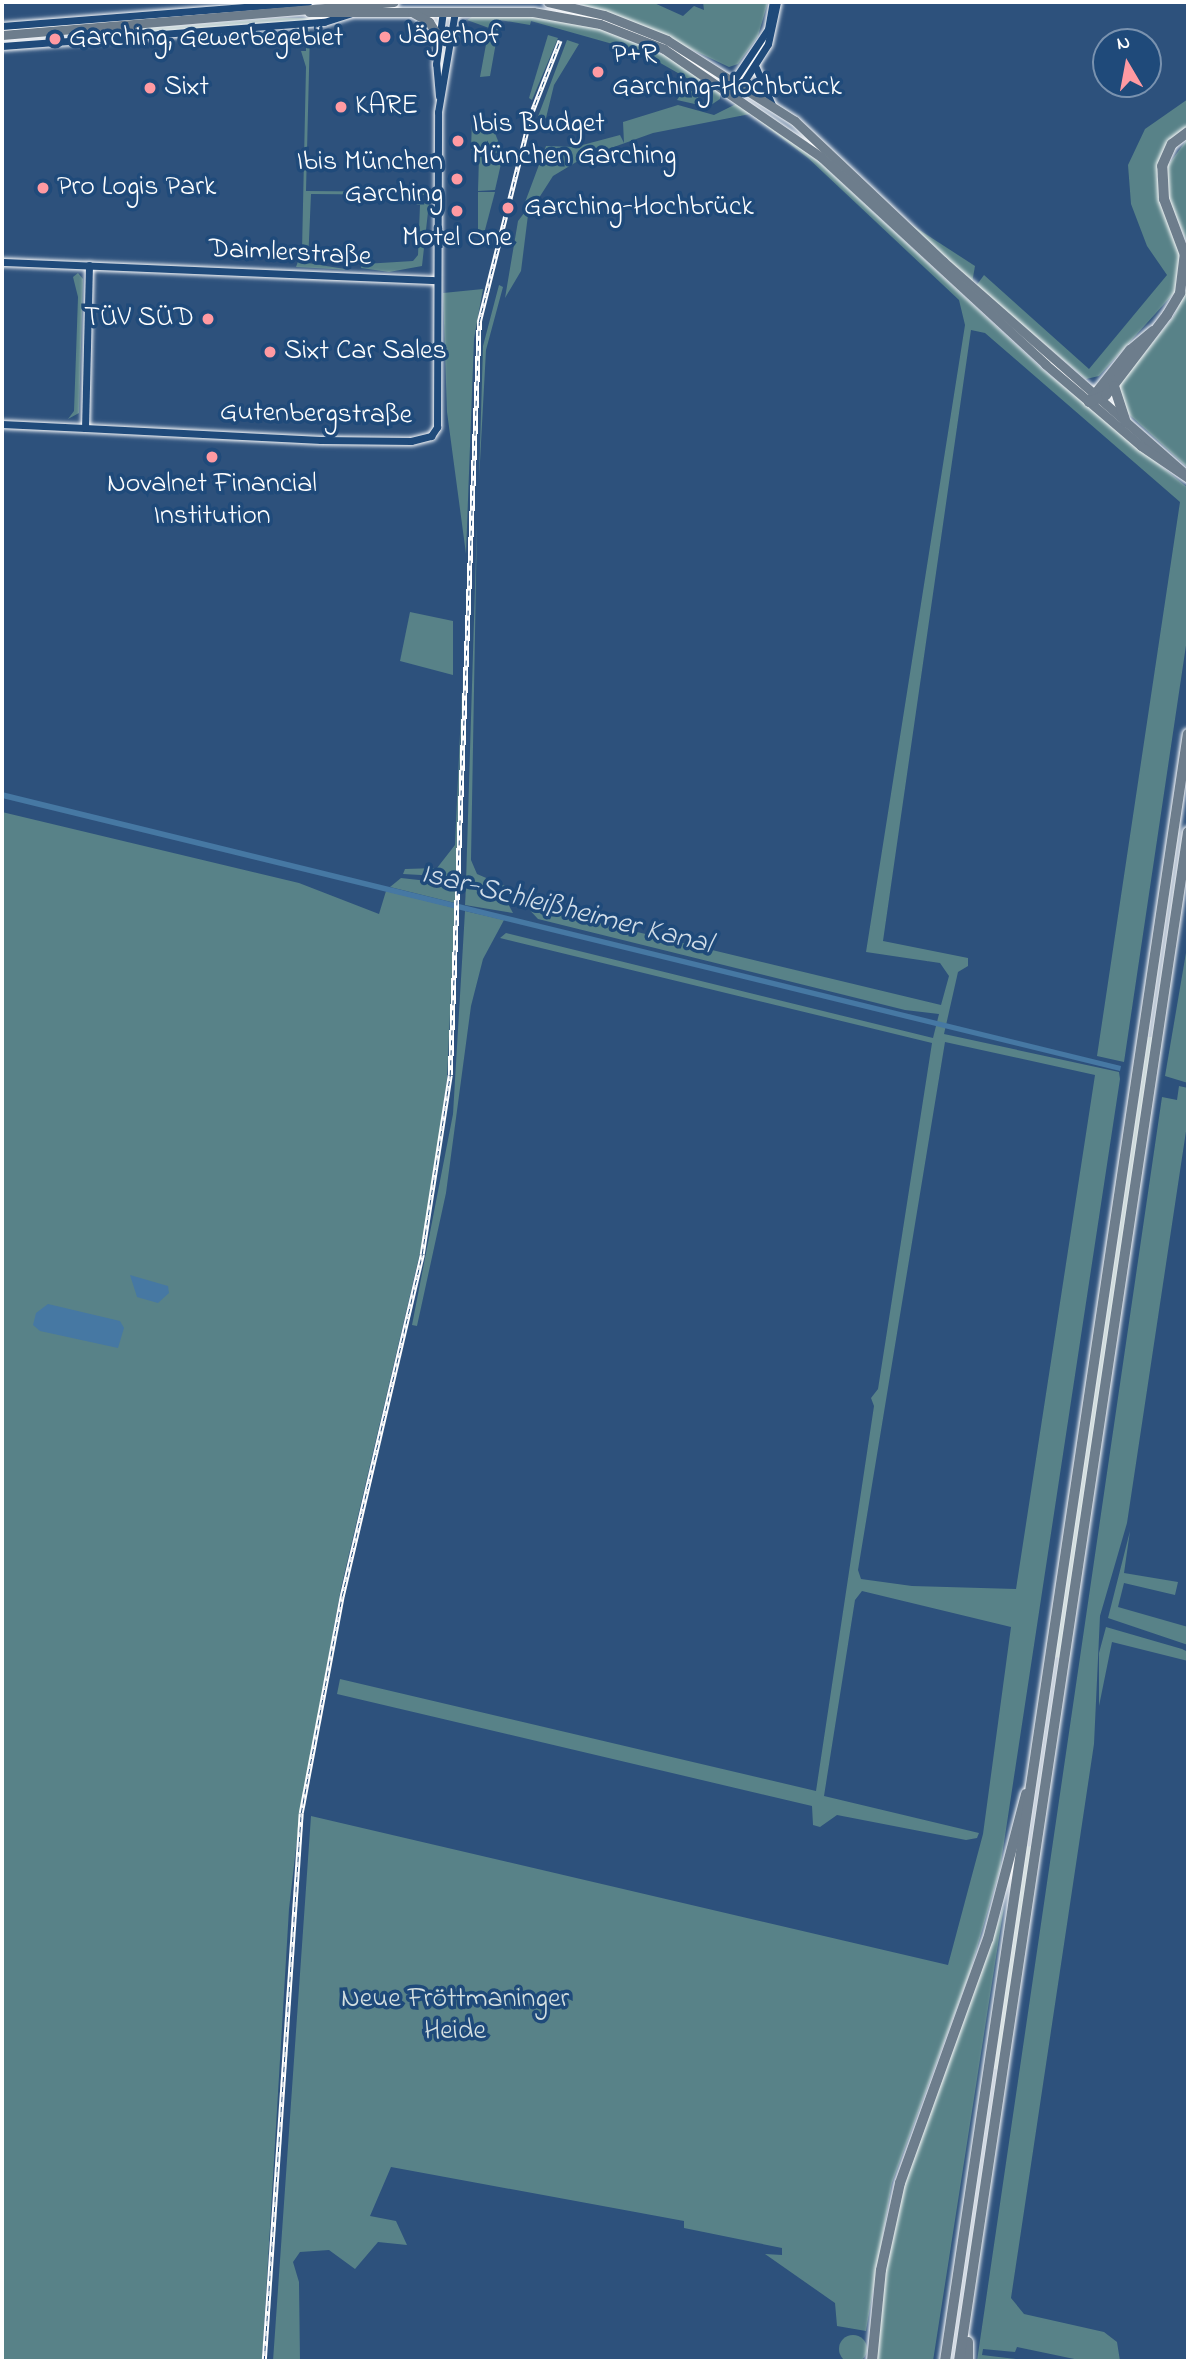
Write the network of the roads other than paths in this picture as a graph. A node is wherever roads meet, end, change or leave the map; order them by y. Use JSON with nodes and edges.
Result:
{"nodes":[{"id":1,"x":376,"y":2,"type":"edge"},
{"id":2,"x":394,"y":2,"type":"edge"},
{"id":3,"x":548,"y":2,"type":"edge"},
{"id":4,"x":775,"y":2,"type":"edge"},
{"id":5,"x":443,"y":6,"type":"edge"},
{"id":6,"x":456,"y":6,"type":"edge"},
{"id":7,"x":308,"y":7,"type":"edge"},
{"id":8,"x":410,"y":11,"type":"junction"},
{"id":9,"x":351,"y":13,"type":"junction"},
{"id":10,"x":2,"y":26,"type":"edge"},
{"id":11,"x":2,"y":36,"type":"edge"},
{"id":12,"x":440,"y":39,"type":"junction"},
{"id":13,"x":2,"y":46,"type":"edge"},
{"id":14,"x":756,"y":67,"type":"junction"},
{"id":15,"x":740,"y":82,"type":"junction"},
{"id":16,"x":732,"y":92,"type":"junction"},
{"id":17,"x":439,"y":96,"type":"junction"},
{"id":18,"x":772,"y":106,"type":"junction"},
{"id":19,"x":1188,"y":132,"type":"edge"},
{"id":20,"x":2,"y":262,"type":"edge"},
{"id":21,"x":89,"y":265,"type":"junction"},
{"id":22,"x":434,"y":280,"type":"junction"},
{"id":23,"x":967,"y":287,"type":"junction"},
{"id":24,"x":1153,"y":331,"type":"junction"},
{"id":25,"x":1114,"y":385,"type":"junction"},
{"id":26,"x":1094,"y":398,"type":"junction"},
{"id":27,"x":1126,"y":422,"type":"junction"},
{"id":28,"x":2,"y":424,"type":"edge"},
{"id":29,"x":85,"y":428,"type":"junction"},
{"id":30,"x":1187,"y":477,"type":"edge"},
{"id":31,"x":1188,"y":734,"type":"edge"},
{"id":32,"x":1188,"y":832,"type":"edge"},
{"id":33,"x":1185,"y":876,"type":"edge"},
{"id":34,"x":1032,"y":1782,"type":"junction"},
{"id":35,"x":967,"y":2308,"type":"junction"},
{"id":36,"x":872,"y":2361,"type":"edge"},
{"id":37,"x":945,"y":2361,"type":"edge"},
{"id":38,"x":960,"y":2361,"type":"edge"},
{"id":39,"x":968,"y":2361,"type":"edge"}],
"edges":[{"from":1,"to":2,"type":"main road"},
{"from":1,"to":7,"type":"main road"},
{"from":3,"to":15,"type":"main road"},
{"from":4,"to":14,"type":"street"},
{"from":4,"to":15,"type":"street"},
{"from":5,"to":6,"type":"main road"},
{"from":5,"to":8,"type":"main road"},
{"from":5,"to":12,"type":"street"},
{"from":6,"to":16,"type":"main road"},
{"from":6,"to":17,"type":"street"},
{"from":7,"to":9,"type":"main road"},
{"from":7,"to":10,"type":"street"},
{"from":7,"to":11,"type":"main road"},
{"from":8,"to":9,"type":"main road"},
{"from":8,"to":12,"type":"main road"},
{"from":9,"to":13,"type":"street"},
{"from":12,"to":17,"type":"street"},
{"from":14,"to":15,"type":"street"},
{"from":14,"to":18,"type":"street"},
{"from":15,"to":16,"type":"street"},
{"from":15,"to":18,"type":"main road"},
{"from":16,"to":23,"type":"main road"},
{"from":17,"to":22,"type":"street"},
{"from":18,"to":23,"type":"main road"},
{"from":19,"to":24,"type":"highway"},
{"from":20,"to":21,"type":"street","name":"Daimlerstraße"},
{"from":21,"to":22,"type":"street","name":"Daimlerstraße"},
{"from":21,"to":29,"type":"street"},
{"from":22,"to":29,"type":"street","name":"Gutenbergstraße"},
{"from":23,"to":26,"type":"main road"},
{"from":24,"to":25,"type":"highway"},
{"from":24,"to":26,"type":"highway"},
{"from":25,"to":26,"type":"highway"},
{"from":25,"to":27,"type":"highway"},
{"from":26,"to":27,"type":"main road"},
{"from":26,"to":30,"type":"main road"},
{"from":27,"to":30,"type":"main road"},
{"from":28,"to":29,"type":"street","name":"Gutenbergstraße"},
{"from":31,"to":34,"type":"highway"},
{"from":32,"to":33,"type":"highway"},
{"from":33,"to":35,"type":"highway"},
{"from":34,"to":36,"type":"highway"},
{"from":34,"to":37,"type":"highway"},
{"from":35,"to":38,"type":"highway"},
{"from":35,"to":39,"type":"highway"}]}
